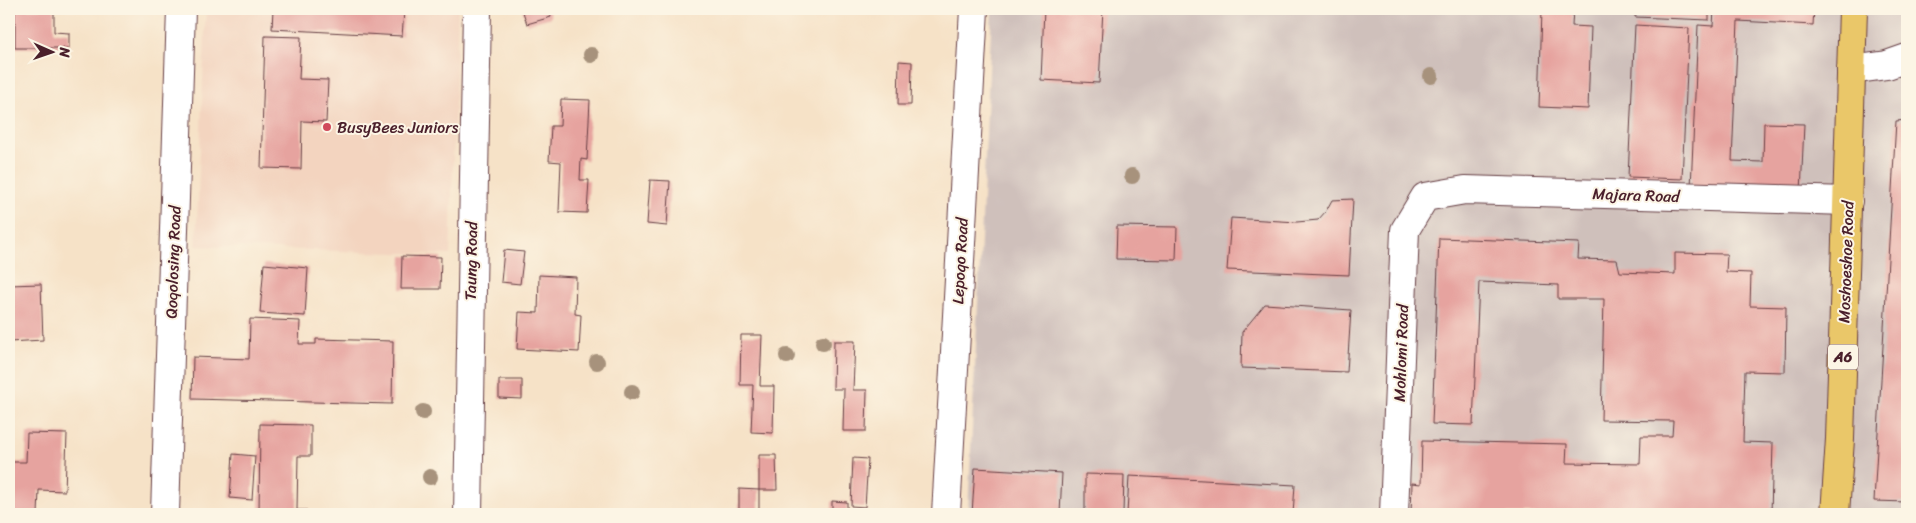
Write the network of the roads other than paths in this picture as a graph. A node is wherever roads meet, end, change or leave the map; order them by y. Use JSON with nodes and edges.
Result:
{"nodes":[{"id":1,"x":181,"y":9,"type":"edge"},
{"id":2,"x":477,"y":9,"type":"edge"},
{"id":3,"x":974,"y":9,"type":"edge"},
{"id":4,"x":1853,"y":9,"type":"edge"},
{"id":5,"x":1907,"y":58,"type":"edge"},
{"id":6,"x":1851,"y":70,"type":"junction"},
{"id":7,"x":1425,"y":197,"type":"joint"},
{"id":8,"x":1848,"y":200,"type":"junction"},
{"id":9,"x":165,"y":514,"type":"edge"},
{"id":10,"x":468,"y":514,"type":"edge"},
{"id":11,"x":946,"y":514,"type":"edge"},
{"id":12,"x":1394,"y":514,"type":"edge"},
{"id":13,"x":1835,"y":514,"type":"edge"}],
"edges":[{"from":1,"to":9,"type":"street","name":"Qoqolosing Road"},
{"from":2,"to":10,"type":"street","name":"Taung Road"},
{"from":3,"to":11,"type":"street","name":"Lepoqo Road"},
{"from":4,"to":6,"type":"main road","name":"Moshoeshoe Road","number":"A6"},
{"from":5,"to":6,"type":"street"},
{"from":6,"to":8,"type":"main road","name":"Moshoeshoe Road","number":"A6"},
{"from":7,"to":8,"type":"street","name":"Majara Road"},
{"from":7,"to":12,"type":"street","name":"Mohlomi Road"},
{"from":8,"to":13,"type":"main road","name":"Moshoeshoe Road","number":"A6"}]}
